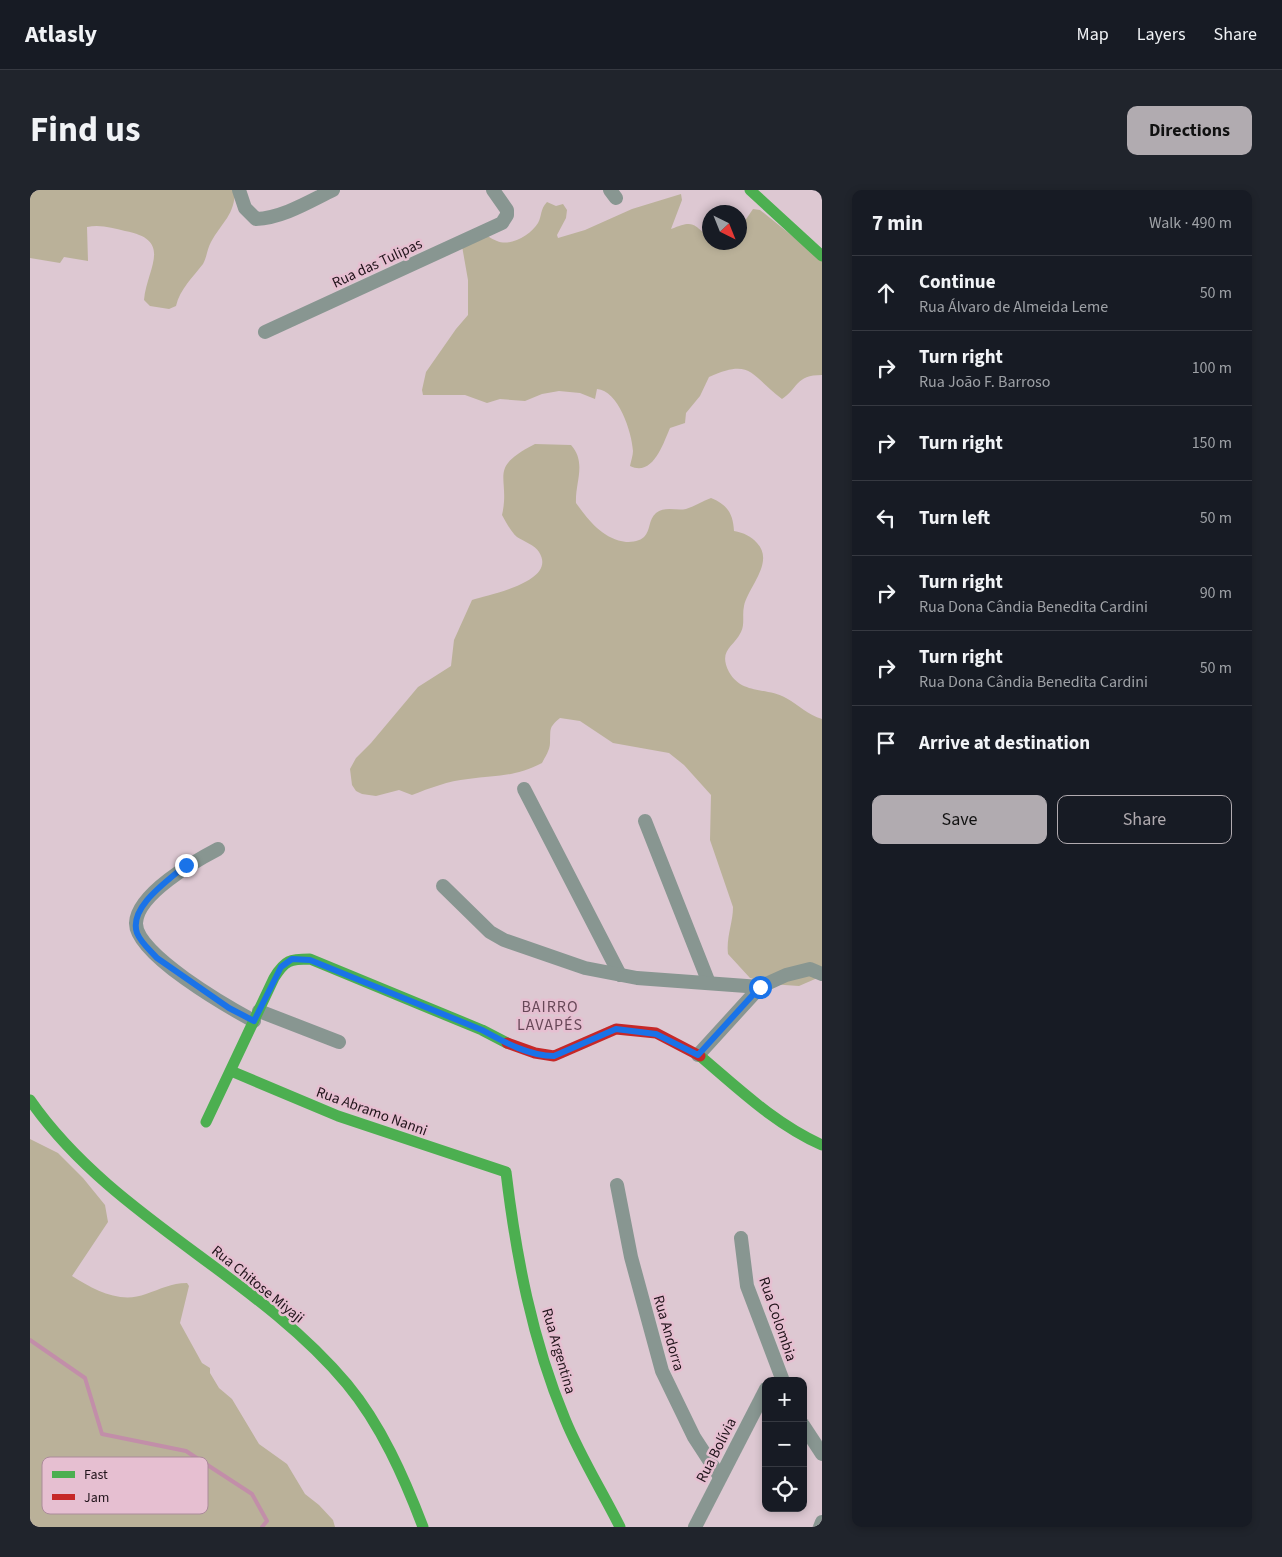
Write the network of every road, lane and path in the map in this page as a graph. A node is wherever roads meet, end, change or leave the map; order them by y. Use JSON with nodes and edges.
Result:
{"nodes":[{"id":1,"x":239,"y":190,"type":"edge"},
{"id":2,"x":333,"y":190,"type":"edge"},
{"id":3,"x":493,"y":190,"type":"edge"},
{"id":4,"x":750,"y":190,"type":"edge"},
{"id":5,"x":822,"y":256,"type":"edge"},
{"id":6,"x":265,"y":332,"type":"dead end"},
{"id":7,"x":524,"y":789,"type":"dead end"},
{"id":8,"x":645,"y":821,"type":"dead end"},
{"id":9,"x":218,"y":849,"type":"dead end"},
{"id":10,"x":443,"y":886,"type":"dead end"},
{"id":11,"x":822,"y":974,"type":"edge"},
{"id":12,"x":620,"y":975,"type":"junction"},
{"id":13,"x":709,"y":983,"type":"junction"},
{"id":14,"x":760,"y":987,"type":"junction"},
{"id":15,"x":257,"y":1016,"type":"junction"},
{"id":16,"x":339,"y":1042,"type":"dead end"},
{"id":17,"x":698,"y":1055,"type":"junction"},
{"id":18,"x":231,"y":1070,"type":"junction"},
{"id":19,"x":30,"y":1100,"type":"edge"},
{"id":20,"x":206,"y":1122,"type":"dead end"},
{"id":21,"x":822,"y":1145,"type":"edge"},
{"id":22,"x":506,"y":1172,"type":"joint"},
{"id":23,"x":618,"y":1186,"type":"dead end"},
{"id":24,"x":741,"y":1238,"type":"dead end"},
{"id":25,"x":777,"y":1367,"type":"junction"},
{"id":26,"x":772,"y":1377,"type":"edge"},
{"id":27,"x":781,"y":1377,"type":"edge"},
{"id":28,"x":762,"y":1397,"type":"edge"},
{"id":29,"x":807,"y":1431,"type":"edge"},
{"id":30,"x":822,"y":1454,"type":"edge"},
{"id":31,"x":720,"y":1477,"type":"junction"},
{"id":32,"x":822,"y":1522,"type":"edge"},
{"id":33,"x":423,"y":1527,"type":"edge"},
{"id":34,"x":620,"y":1527,"type":"edge"},
{"id":35,"x":695,"y":1527,"type":"edge"},
{"id":36,"x":820,"y":1527,"type":"edge"}],
"edges":[{"from":1,"to":2,"type":"street"},
{"from":3,"to":6,"type":"street","name":"Rua das Tulipas"},
{"from":4,"to":5,"type":"street"},
{"from":7,"to":12,"type":"street"},
{"from":8,"to":13,"type":"street"},
{"from":9,"to":15,"type":"street"},
{"from":10,"to":12,"type":"street"},
{"from":11,"to":14,"type":"street"},
{"from":12,"to":13,"type":"street"},
{"from":13,"to":14,"type":"street"},
{"from":14,"to":17,"type":"street"},
{"from":15,"to":16,"type":"street"},
{"from":15,"to":17,"type":"street"},
{"from":15,"to":18,"type":"street"},
{"from":17,"to":21,"type":"street"},
{"from":18,"to":20,"type":"street"},
{"from":18,"to":22,"type":"street","name":"Rua Abramo Nanni"},
{"from":19,"to":33,"type":"street","name":"Rua Chitose Miyaji"},
{"from":22,"to":34,"type":"street","name":"Rua Argentina"},
{"from":23,"to":31,"type":"street","name":"Rua Andorra"},
{"from":24,"to":25,"type":"street","name":"Rua Colombia"},
{"from":25,"to":26,"type":"street"},
{"from":25,"to":27,"type":"street","name":"Rua Colombia"},
{"from":28,"to":31,"type":"street","name":"Rua Bolívia"},
{"from":29,"to":30,"type":"street"},
{"from":31,"to":35,"type":"street","name":"Rua Bolívia"},
{"from":32,"to":36,"type":"street"}]}
